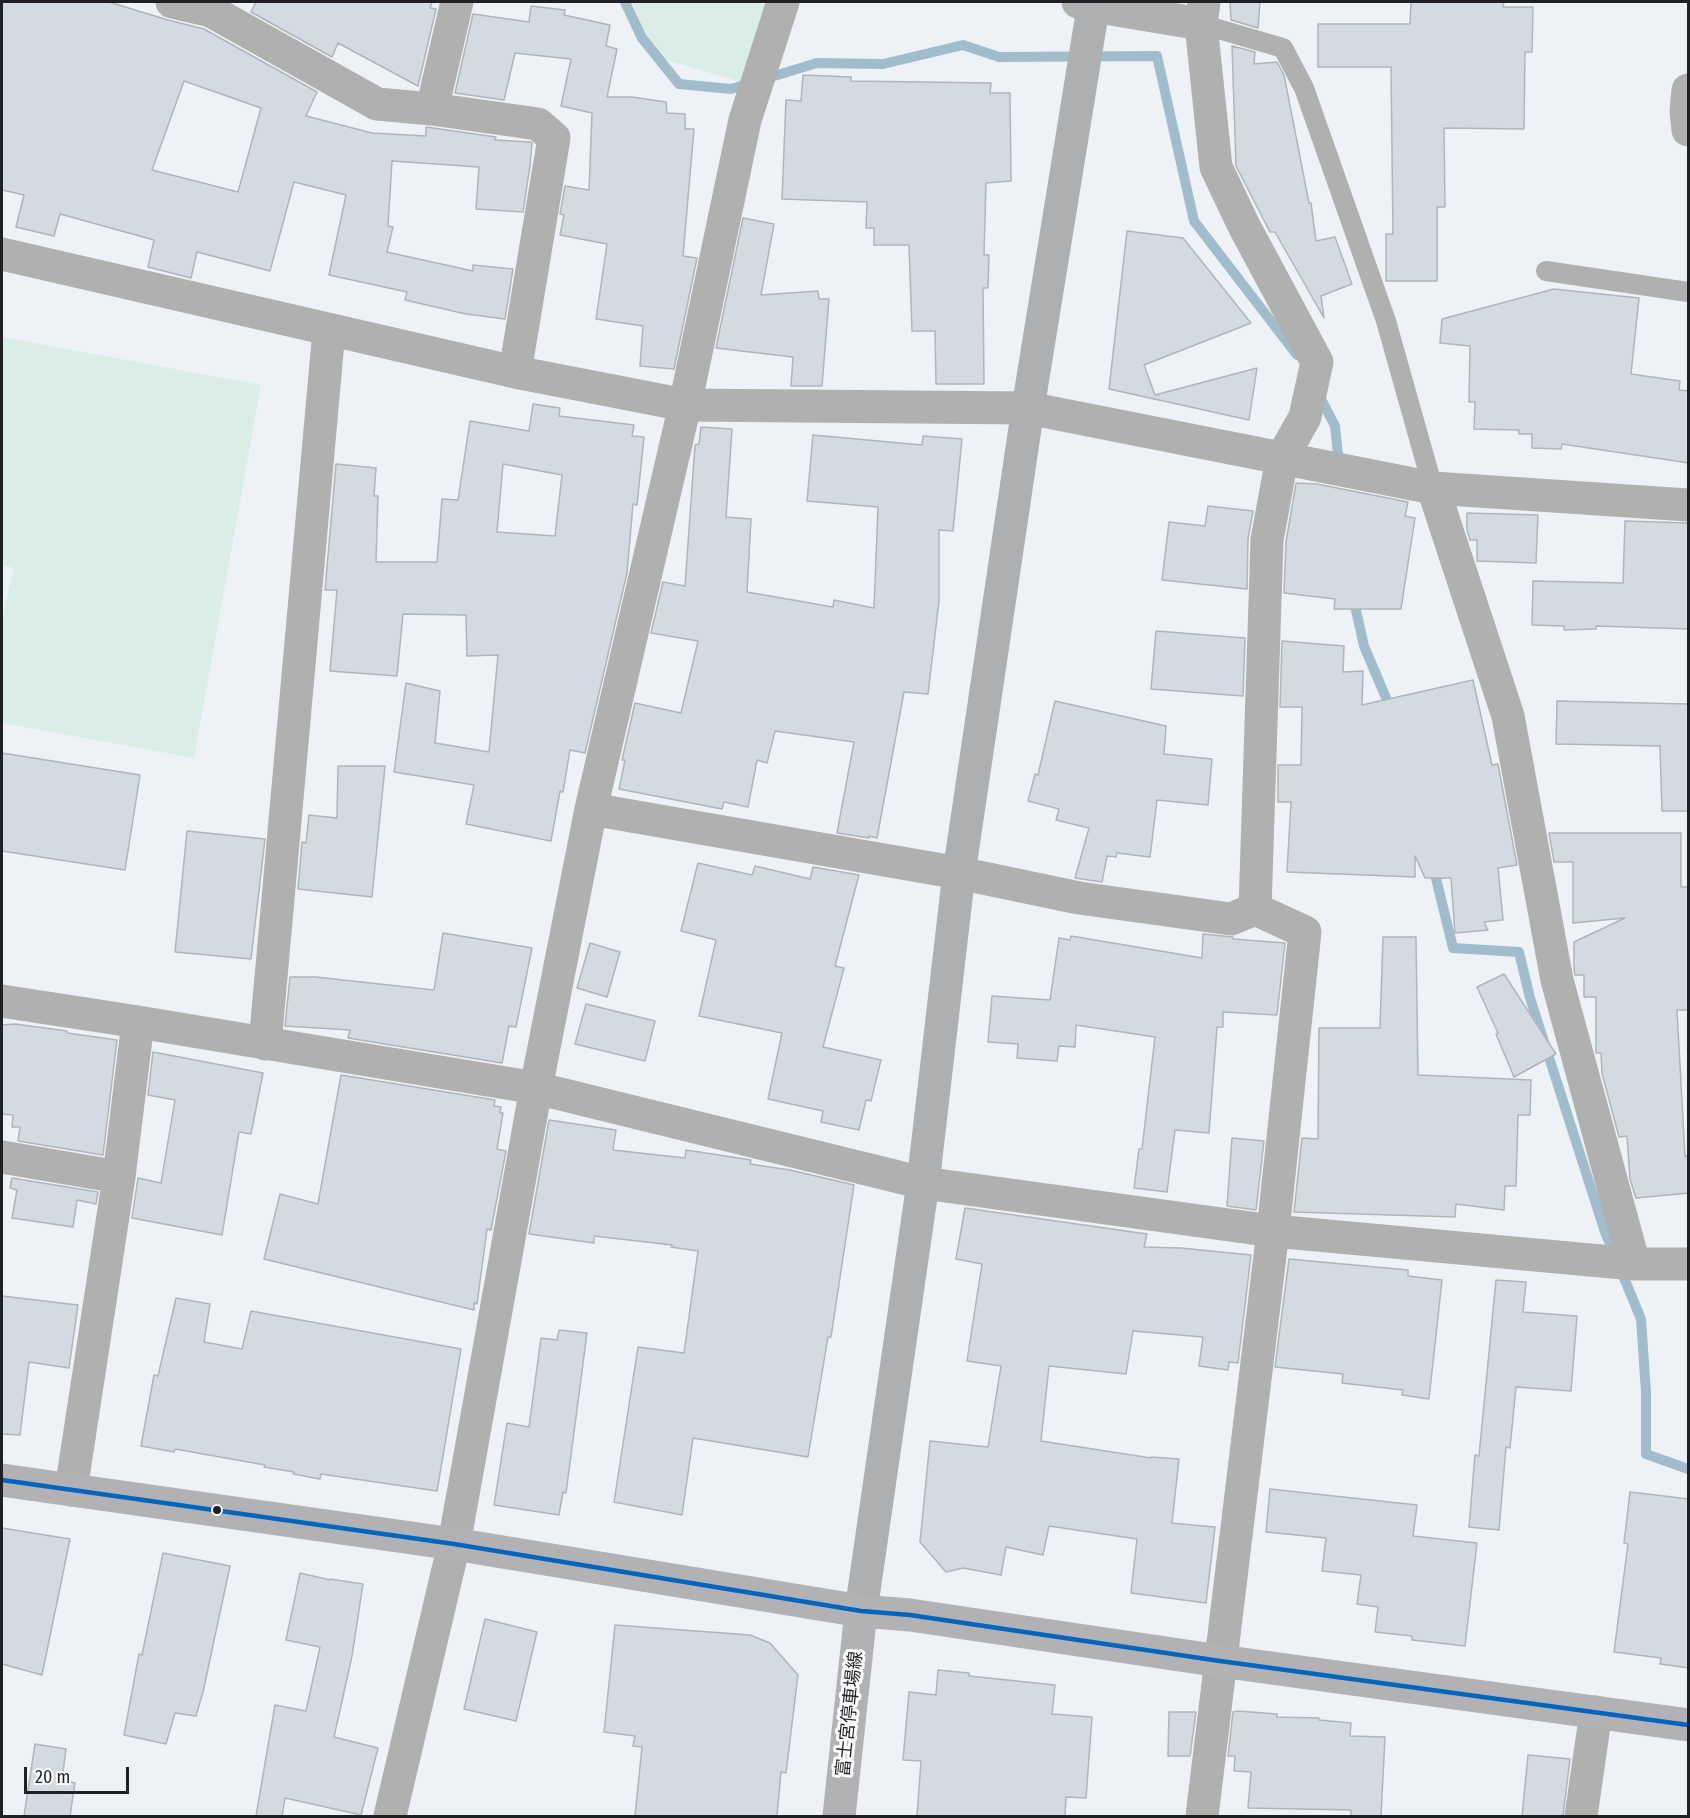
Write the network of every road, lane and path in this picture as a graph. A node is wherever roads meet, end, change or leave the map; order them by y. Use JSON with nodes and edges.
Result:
{"nodes":[{"id":1,"x":172,"y":2,"type":"edge"},
{"id":2,"x":457,"y":2,"type":"edge"},
{"id":3,"x":783,"y":2,"type":"edge"},
{"id":4,"x":1088,"y":3,"type":"edge"},
{"id":5,"x":1203,"y":13,"type":"edge"},
{"id":6,"x":1689,"y":90,"type":"edge"},
{"id":7,"x":432,"y":109,"type":"junction"},
{"id":8,"x":1689,"y":130,"type":"edge"},
{"id":9,"x":2,"y":255,"type":"edge"},
{"id":10,"x":1546,"y":271,"type":"dead end"},
{"id":11,"x":1689,"y":292,"type":"edge"},
{"id":12,"x":329,"y":330,"type":"junction"},
{"id":13,"x":515,"y":372,"type":"junction"},
{"id":14,"x":685,"y":405,"type":"junction"},
{"id":15,"x":1028,"y":408,"type":"junction"},
{"id":16,"x":1282,"y":458,"type":"junction"},
{"id":17,"x":1433,"y":488,"type":"junction"},
{"id":18,"x":1689,"y":505,"type":"edge"},
{"id":19,"x":591,"y":809,"type":"junction"},
{"id":20,"x":959,"y":873,"type":"junction"},
{"id":21,"x":1255,"y":909,"type":"junction"},
{"id":22,"x":2,"y":1001,"type":"edge"},
{"id":23,"x":138,"y":1022,"type":"junction"},
{"id":24,"x":265,"y":1044,"type":"junction"},
{"id":25,"x":536,"y":1088,"type":"junction"},
{"id":26,"x":2,"y":1157,"type":"edge"},
{"id":27,"x":119,"y":1177,"type":"junction"},
{"id":28,"x":923,"y":1183,"type":"junction"},
{"id":29,"x":1273,"y":1232,"type":"junction"},
{"id":30,"x":1634,"y":1264,"type":"junction"},
{"id":31,"x":1689,"y":1264,"type":"edge"},
{"id":32,"x":2,"y":1480,"type":"edge"},
{"id":33,"x":71,"y":1490,"type":"junction"},
{"id":34,"x":454,"y":1544,"type":"junction"},
{"id":35,"x":861,"y":1611,"type":"junction"},
{"id":36,"x":1220,"y":1661,"type":"junction"},
{"id":37,"x":1596,"y":1712,"type":"junction"},
{"id":38,"x":1689,"y":1725,"type":"edge"},
{"id":39,"x":390,"y":1816,"type":"edge"},
{"id":40,"x":838,"y":1816,"type":"edge"},
{"id":41,"x":1202,"y":1816,"type":"edge"},
{"id":42,"x":1581,"y":1816,"type":"edge"}],
"edges":[{"from":1,"to":7,"type":"street"},
{"from":2,"to":7,"type":"street"},
{"from":3,"to":14,"type":"street"},
{"from":4,"to":5,"type":"street"},
{"from":4,"to":15,"type":"street"},
{"from":5,"to":16,"type":"street"},
{"from":5,"to":17,"type":"lane"},
{"from":6,"to":8,"type":"street"},
{"from":7,"to":13,"type":"street"},
{"from":9,"to":12,"type":"street"},
{"from":10,"to":11,"type":"lane"},
{"from":12,"to":13,"type":"street"},
{"from":12,"to":24,"type":"street"},
{"from":13,"to":14,"type":"street"},
{"from":14,"to":15,"type":"street"},
{"from":14,"to":19,"type":"street"},
{"from":15,"to":16,"type":"street"},
{"from":15,"to":20,"type":"street"},
{"from":16,"to":17,"type":"street"},
{"from":16,"to":21,"type":"street"},
{"from":17,"to":18,"type":"street"},
{"from":17,"to":30,"type":"street"},
{"from":19,"to":20,"type":"street"},
{"from":19,"to":25,"type":"street"},
{"from":20,"to":21,"type":"street"},
{"from":20,"to":28,"type":"street"},
{"from":21,"to":29,"type":"street"},
{"from":22,"to":23,"type":"street"},
{"from":23,"to":24,"type":"street"},
{"from":23,"to":27,"type":"street"},
{"from":24,"to":25,"type":"street"},
{"from":25,"to":28,"type":"street"},
{"from":25,"to":34,"type":"street"},
{"from":26,"to":27,"type":"street"},
{"from":27,"to":33,"type":"street"},
{"from":28,"to":29,"type":"street"},
{"from":28,"to":35,"type":"street"},
{"from":29,"to":30,"type":"street"},
{"from":29,"to":36,"type":"street"},
{"from":30,"to":31,"type":"street"},
{"from":32,"to":33,"type":"main road"},
{"from":33,"to":34,"type":"main road"},
{"from":34,"to":35,"type":"main road"},
{"from":34,"to":39,"type":"street"},
{"from":35,"to":36,"type":"main road"},
{"from":35,"to":40,"type":"main road","name":"富士宮停車場線"},
{"from":36,"to":37,"type":"main road"},
{"from":36,"to":41,"type":"street"},
{"from":37,"to":38,"type":"main road"},
{"from":37,"to":42,"type":"street"}]}
